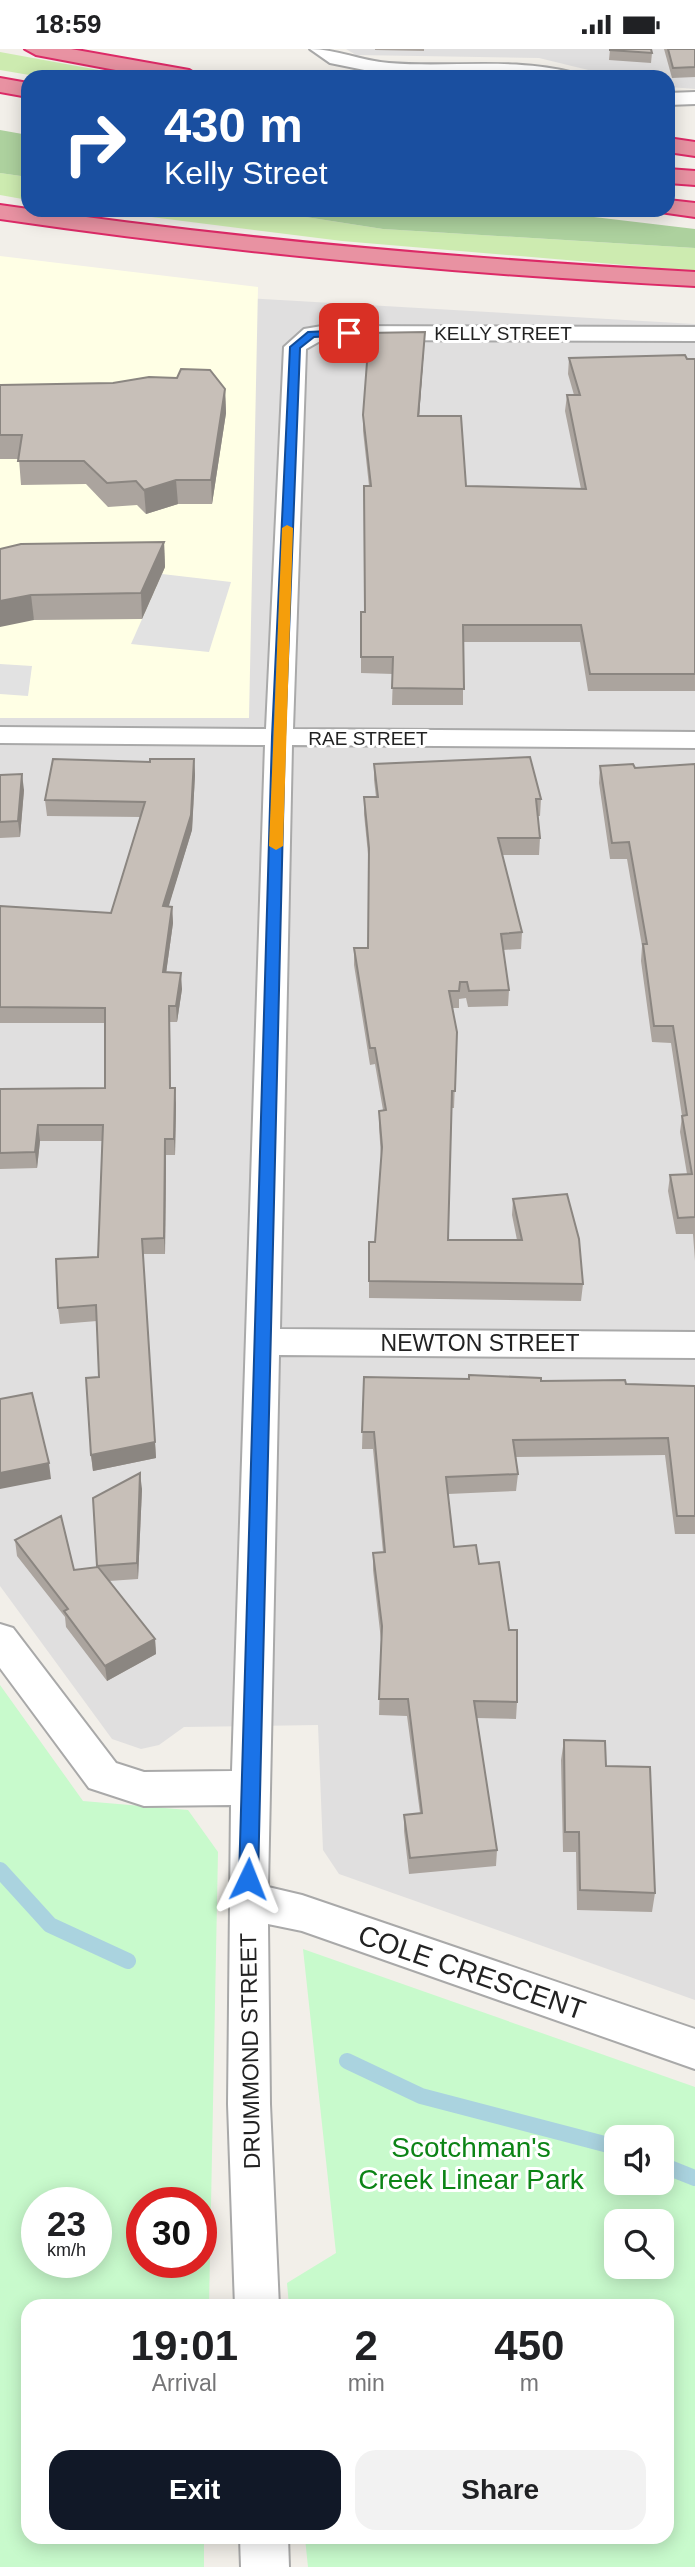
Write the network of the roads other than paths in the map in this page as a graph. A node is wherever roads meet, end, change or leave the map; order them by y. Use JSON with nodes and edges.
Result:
{"nodes":[{"id":1,"x":36,"y":49,"type":"edge"},
{"id":2,"x":320,"y":51,"type":"edge"},
{"id":3,"x":151,"y":70,"type":"edge"},
{"id":4,"x":536,"y":70,"type":"edge"},
{"id":5,"x":0,"y":85,"type":"edge"},
{"id":6,"x":21,"y":89,"type":"edge"},
{"id":7,"x":695,"y":98,"type":"edge"},
{"id":8,"x":675,"y":99,"type":"edge"},
{"id":9,"x":675,"y":146,"type":"edge"},
{"id":10,"x":695,"y":149,"type":"edge"},
{"id":11,"x":675,"y":177,"type":"edge"},
{"id":12,"x":695,"y":178,"type":"edge"},
{"id":13,"x":675,"y":208,"type":"edge"},
{"id":14,"x":695,"y":210,"type":"edge"},
{"id":15,"x":0,"y":212,"type":"edge"},
{"id":16,"x":21,"y":215,"type":"edge"},
{"id":17,"x":34,"y":217,"type":"edge"},
{"id":18,"x":695,"y":279,"type":"edge"},
{"id":19,"x":312,"y":334,"type":"joint"},
{"id":20,"x":695,"y":334,"type":"edge"},
{"id":21,"x":0,"y":735,"type":"edge"},
{"id":22,"x":279,"y":737,"type":"junction"},
{"id":23,"x":695,"y":740,"type":"edge"},
{"id":24,"x":264,"y":1342,"type":"junction"},
{"id":25,"x":695,"y":1345,"type":"edge"},
{"id":26,"x":0,"y":1639,"type":"edge"},
{"id":27,"x":251,"y":1788,"type":"junction"},
{"id":28,"x":248,"y":1901,"type":"junction"},
{"id":29,"x":695,"y":2049,"type":"edge"},
{"id":30,"x":257,"y":2299,"type":"edge"},
{"id":31,"x":264,"y":2544,"type":"edge"},
{"id":32,"x":265,"y":2567,"type":"edge"}],
"edges":[{"from":1,"to":3,"type":"highway"},
{"from":2,"to":4,"type":"street"},
{"from":5,"to":6,"type":"highway"},
{"from":7,"to":8,"type":"street"},
{"from":9,"to":10,"type":"highway"},
{"from":11,"to":12,"type":"highway"},
{"from":13,"to":14,"type":"highway"},
{"from":15,"to":16,"type":"highway"},
{"from":17,"to":18,"type":"highway"},
{"from":19,"to":20,"type":"street","name":"KELLY STREET"},
{"from":19,"to":22,"type":"street","name":"DRUMMOND STREET"},
{"from":21,"to":22,"type":"street","name":"RAE STREET"},
{"from":22,"to":23,"type":"street","name":"RAE STREET"},
{"from":22,"to":24,"type":"street","name":"DRUMMOND STREET"},
{"from":24,"to":25,"type":"street","name":"NEWTON STREET"},
{"from":24,"to":27,"type":"street","name":"DRUMMOND STREET"},
{"from":26,"to":27,"type":"street"},
{"from":27,"to":28,"type":"street","name":"DRUMMOND STREET"},
{"from":28,"to":29,"type":"street","name":"COLE CRESCENT"},
{"from":28,"to":30,"type":"street","name":"DRUMMOND STREET"},
{"from":31,"to":32,"type":"street"}]}
